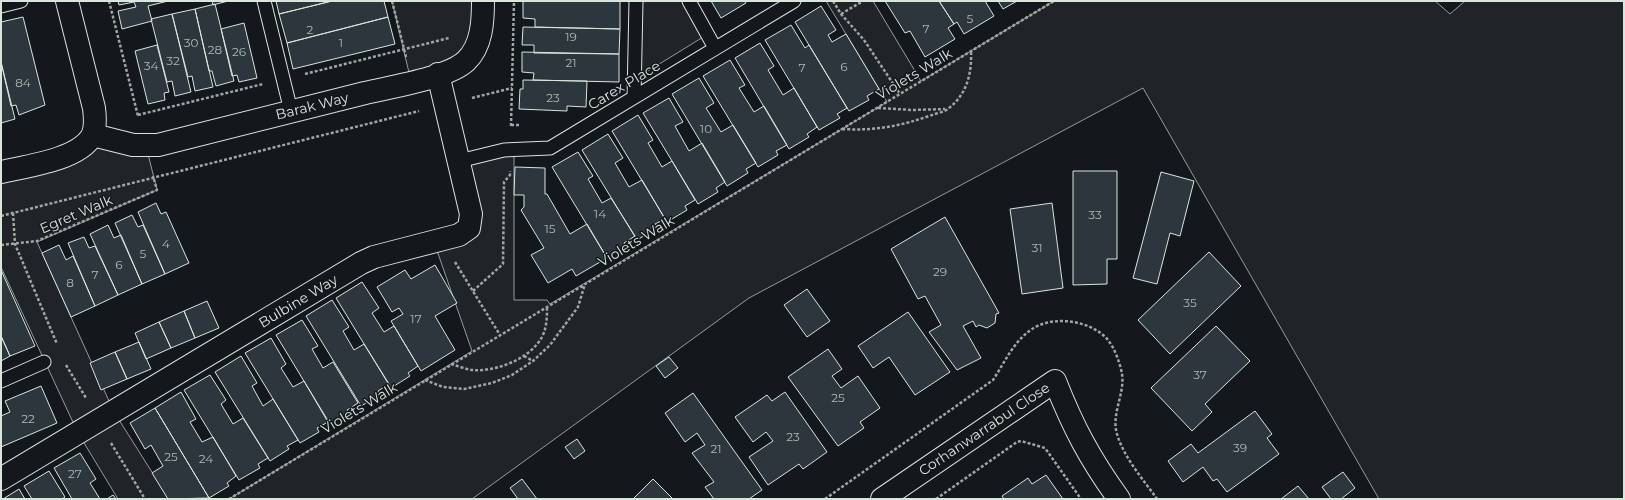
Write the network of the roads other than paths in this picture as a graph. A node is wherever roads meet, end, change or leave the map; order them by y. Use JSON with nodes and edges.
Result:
{"nodes":[{"id":1,"x":21,"y":1,"type":"edge"},
{"id":2,"x":66,"y":1,"type":"edge"},
{"id":3,"x":264,"y":1,"type":"edge"},
{"id":4,"x":483,"y":1,"type":"edge"},
{"id":5,"x":636,"y":1,"type":"edge"},
{"id":6,"x":689,"y":1,"type":"edge"},
{"id":7,"x":794,"y":1,"type":"edge"},
{"id":8,"x":1,"y":6,"type":"edge"},
{"id":9,"x":715,"y":48,"type":"junction"},
{"id":10,"x":438,"y":74,"type":"junction"},
{"id":11,"x":634,"y":97,"type":"junction"},
{"id":12,"x":291,"y":111,"type":"junction"},
{"id":13,"x":93,"y":135,"type":"junction"},
{"id":14,"x":459,"y":161,"type":"junction"},
{"id":15,"x":1,"y":172,"type":"edge"},
{"id":16,"x":44,"y":362,"type":"dead end"},
{"id":17,"x":1,"y":381,"type":"edge"},
{"id":18,"x":1,"y":480,"type":"edge"},
{"id":19,"x":882,"y":499,"type":"edge"},
{"id":20,"x":1119,"y":499,"type":"edge"}],
"edges":[{"from":1,"to":8,"type":"lane"},
{"from":2,"to":13,"type":"street"},
{"from":3,"to":12,"type":"lane"},
{"from":4,"to":10,"type":"street","name":"Barak Way"},
{"from":5,"to":11,"type":"lane"},
{"from":6,"to":9,"type":"lane"},
{"from":7,"to":9,"type":"lane","name":"Carex Place"},
{"from":9,"to":11,"type":"lane","name":"Carex Place"},
{"from":10,"to":12,"type":"street","name":"Barak Way"},
{"from":10,"to":14,"type":"street","name":"Bulbine Way"},
{"from":11,"to":14,"type":"lane","name":"Carex Place"},
{"from":12,"to":13,"type":"street","name":"Barak Way"},
{"from":13,"to":15,"type":"street"},
{"from":14,"to":18,"type":"street","name":"Bulbine Way"},
{"from":16,"to":17,"type":"lane"},
{"from":19,"to":20,"type":"street","name":"Corhanwarrabul Close"}]}
